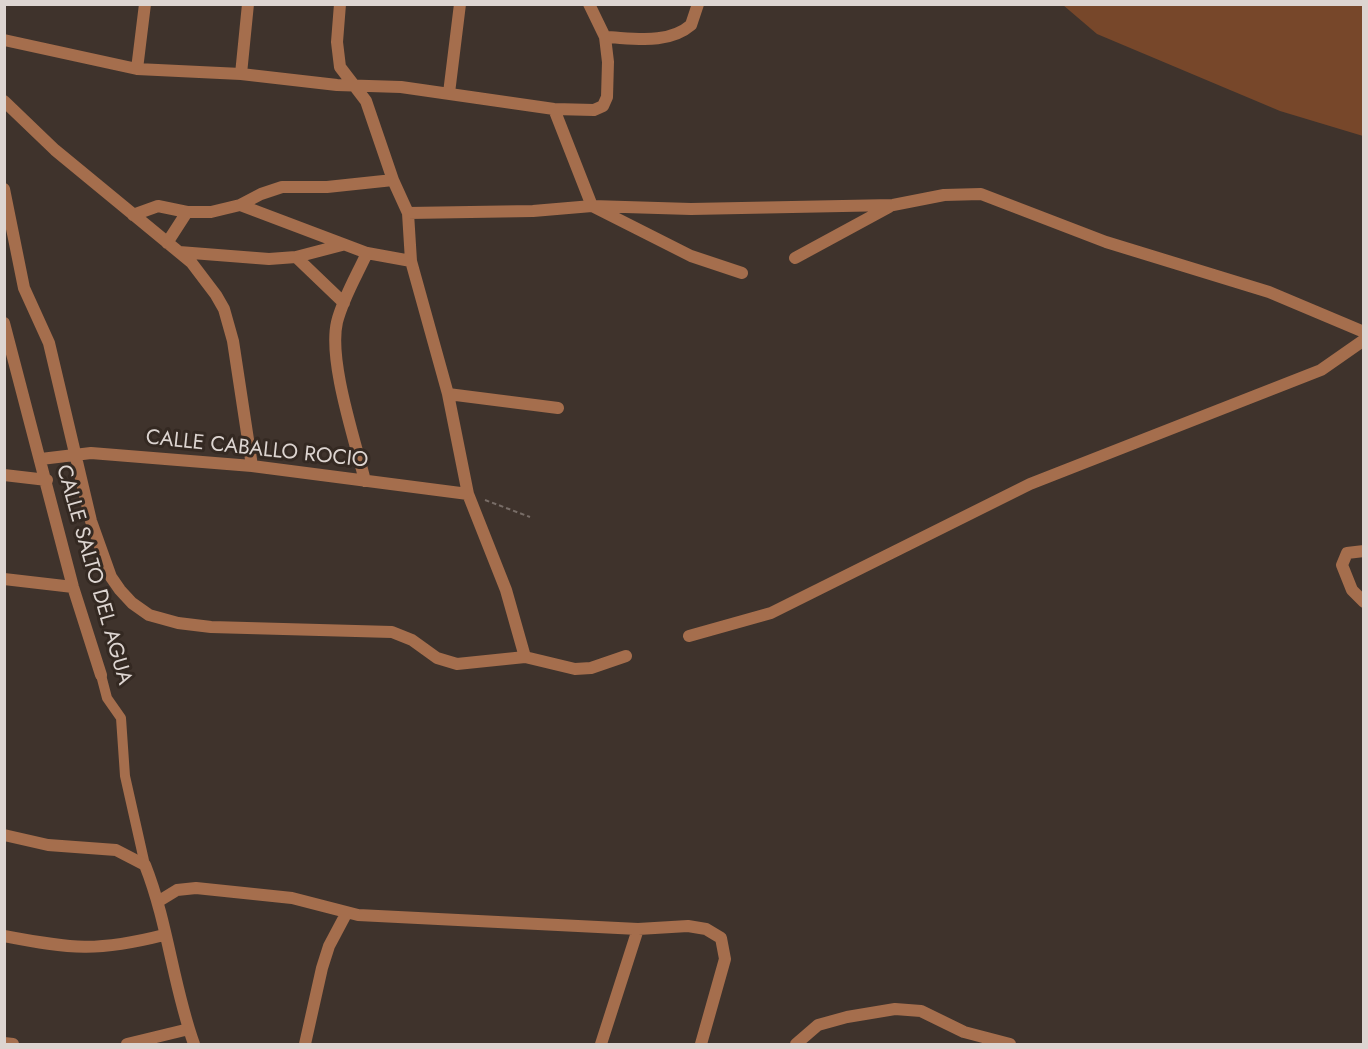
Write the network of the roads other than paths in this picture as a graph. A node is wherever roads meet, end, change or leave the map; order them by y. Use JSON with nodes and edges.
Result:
{"nodes":[{"id":1,"x":145,"y":4,"type":"edge"},
{"id":2,"x":248,"y":4,"type":"edge"},
{"id":3,"x":340,"y":4,"type":"edge"},
{"id":4,"x":460,"y":4,"type":"edge"},
{"id":5,"x":589,"y":4,"type":"edge"},
{"id":6,"x":698,"y":4,"type":"edge"},
{"id":7,"x":605,"y":37,"type":"junction"},
{"id":8,"x":4,"y":39,"type":"edge"},
{"id":9,"x":137,"y":69,"type":"junction"},
{"id":10,"x":241,"y":74,"type":"junction"},
{"id":11,"x":355,"y":85,"type":"junction"},
{"id":12,"x":449,"y":93,"type":"junction"},
{"id":13,"x":4,"y":101,"type":"edge"},
{"id":14,"x":554,"y":109,"type":"junction"},
{"id":15,"x":393,"y":180,"type":"junction"},
{"id":16,"x":4,"y":189,"type":"edge"},
{"id":17,"x":240,"y":205,"type":"junction"},
{"id":18,"x":893,"y":205,"type":"junction"},
{"id":19,"x":592,"y":206,"type":"junction"},
{"id":20,"x":187,"y":212,"type":"junction"},
{"id":21,"x":408,"y":213,"type":"junction"},
{"id":22,"x":133,"y":215,"type":"junction"},
{"id":23,"x":167,"y":243,"type":"junction"},
{"id":24,"x":342,"y":244,"type":"junction"},
{"id":25,"x":179,"y":252,"type":"junction"},
{"id":26,"x":367,"y":254,"type":"junction"},
{"id":27,"x":296,"y":257,"type":"junction"},
{"id":28,"x":795,"y":258,"type":"dead end"},
{"id":29,"x":411,"y":261,"type":"junction"},
{"id":30,"x":742,"y":273,"type":"dead end"},
{"id":31,"x":344,"y":303,"type":"junction"},
{"id":32,"x":4,"y":323,"type":"edge"},
{"id":33,"x":1364,"y":332,"type":"edge"},
{"id":34,"x":1364,"y":340,"type":"edge"},
{"id":35,"x":8,"y":348,"type":"edge"},
{"id":36,"x":448,"y":394,"type":"junction"},
{"id":37,"x":558,"y":408,"type":"dead end"},
{"id":38,"x":73,"y":454,"type":"junction"},
{"id":39,"x":41,"y":459,"type":"junction"},
{"id":40,"x":252,"y":466,"type":"junction"},
{"id":41,"x":4,"y":475,"type":"edge"},
{"id":42,"x":47,"y":480,"type":"junction"},
{"id":43,"x":365,"y":481,"type":"junction"},
{"id":44,"x":468,"y":494,"type":"junction"},
{"id":45,"x":1364,"y":551,"type":"edge"},
{"id":46,"x":4,"y":579,"type":"edge"},
{"id":47,"x":73,"y":587,"type":"junction"},
{"id":48,"x":1364,"y":602,"type":"edge"},
{"id":49,"x":689,"y":636,"type":"dead end"},
{"id":50,"x":627,"y":656,"type":"dead end"},
{"id":51,"x":525,"y":657,"type":"junction"},
{"id":52,"x":101,"y":675,"type":"joint"},
{"id":53,"x":4,"y":835,"type":"edge"},
{"id":54,"x":145,"y":865,"type":"junction"},
{"id":55,"x":159,"y":901,"type":"junction"},
{"id":56,"x":346,"y":914,"type":"junction"},
{"id":57,"x":638,"y":929,"type":"junction"},
{"id":58,"x":4,"y":936,"type":"edge"},
{"id":59,"x":164,"y":936,"type":"junction"},
{"id":60,"x":189,"y":1029,"type":"junction"},
{"id":61,"x":4,"y":1043,"type":"edge"},
{"id":62,"x":13,"y":1044,"type":"edge"},
{"id":63,"x":127,"y":1044,"type":"edge"},
{"id":64,"x":194,"y":1044,"type":"edge"},
{"id":65,"x":305,"y":1044,"type":"edge"},
{"id":66,"x":601,"y":1044,"type":"edge"},
{"id":67,"x":701,"y":1044,"type":"edge"},
{"id":68,"x":796,"y":1044,"type":"edge"},
{"id":69,"x":1010,"y":1044,"type":"edge"}],
"edges":[{"from":1,"to":9,"type":"street"},
{"from":2,"to":10,"type":"street"},
{"from":3,"to":11,"type":"street"},
{"from":4,"to":12,"type":"street"},
{"from":5,"to":7,"type":"street"},
{"from":6,"to":7,"type":"street"},
{"from":7,"to":14,"type":"street"},
{"from":8,"to":9,"type":"street"},
{"from":9,"to":10,"type":"street"},
{"from":10,"to":11,"type":"street"},
{"from":11,"to":12,"type":"street"},
{"from":11,"to":15,"type":"street"},
{"from":12,"to":14,"type":"street"},
{"from":13,"to":22,"type":"street"},
{"from":14,"to":19,"type":"street"},
{"from":15,"to":17,"type":"street"},
{"from":15,"to":21,"type":"street"},
{"from":16,"to":38,"type":"street","name":"CALLE SALTO DEL AGUA"},
{"from":17,"to":20,"type":"street"},
{"from":17,"to":24,"type":"street"},
{"from":18,"to":19,"type":"street"},
{"from":18,"to":28,"type":"street"},
{"from":18,"to":33,"type":"street"},
{"from":19,"to":21,"type":"street"},
{"from":19,"to":30,"type":"street"},
{"from":20,"to":22,"type":"street"},
{"from":20,"to":23,"type":"street"},
{"from":21,"to":29,"type":"street"},
{"from":22,"to":23,"type":"street"},
{"from":23,"to":25,"type":"street"},
{"from":24,"to":26,"type":"street"},
{"from":24,"to":27,"type":"street"},
{"from":25,"to":27,"type":"street"},
{"from":25,"to":40,"type":"street"},
{"from":26,"to":29,"type":"street"},
{"from":26,"to":31,"type":"street"},
{"from":27,"to":31,"type":"street"},
{"from":29,"to":36,"type":"street"},
{"from":31,"to":43,"type":"street"},
{"from":32,"to":35,"type":"street","name":"CALLE SALTO DEL AGUA"},
{"from":34,"to":49,"type":"street"},
{"from":35,"to":39,"type":"street","name":"CALLE SALTO DEL AGUA"},
{"from":36,"to":37,"type":"street"},
{"from":36,"to":44,"type":"street"},
{"from":38,"to":39,"type":"street","name":"CALLE CABALLO ROCIO"},
{"from":38,"to":40,"type":"street","name":"CALLE CABALLO ROCIO"},
{"from":38,"to":51,"type":"street","name":"CALLE SALTO DEL AGUA"},
{"from":39,"to":42,"type":"street","name":"CALLE SALTO DEL AGUA"},
{"from":40,"to":43,"type":"street","name":"CALLE CABALLO ROCIO"},
{"from":41,"to":42,"type":"street"},
{"from":42,"to":47,"type":"street","name":"CALLE SALTO DEL AGUA"},
{"from":43,"to":44,"type":"street","name":"CALLE CABALLO ROCIO"},
{"from":44,"to":51,"type":"street"},
{"from":45,"to":48,"type":"street"},
{"from":46,"to":47,"type":"street"},
{"from":47,"to":52,"type":"street","name":"CALLE SALTO DEL AGUA"},
{"from":50,"to":51,"type":"street"},
{"from":52,"to":54,"type":"street","name":"CALLE SALTO DEL AGUA"},
{"from":53,"to":54,"type":"street"},
{"from":54,"to":55,"type":"street","name":"CALLE SALTO DEL AGUA"},
{"from":55,"to":56,"type":"street"},
{"from":55,"to":59,"type":"street","name":"CALLE SALTO DEL AGUA"},
{"from":56,"to":57,"type":"street"},
{"from":56,"to":65,"type":"street"},
{"from":57,"to":66,"type":"street"},
{"from":57,"to":67,"type":"street"},
{"from":58,"to":59,"type":"street"},
{"from":59,"to":60,"type":"street","name":"CALLE SALTO DEL AGUA"},
{"from":60,"to":63,"type":"street"},
{"from":60,"to":64,"type":"street","name":"CALLE SALTO DEL AGUA"},
{"from":61,"to":62,"type":"street"},
{"from":68,"to":69,"type":"street"}]}
